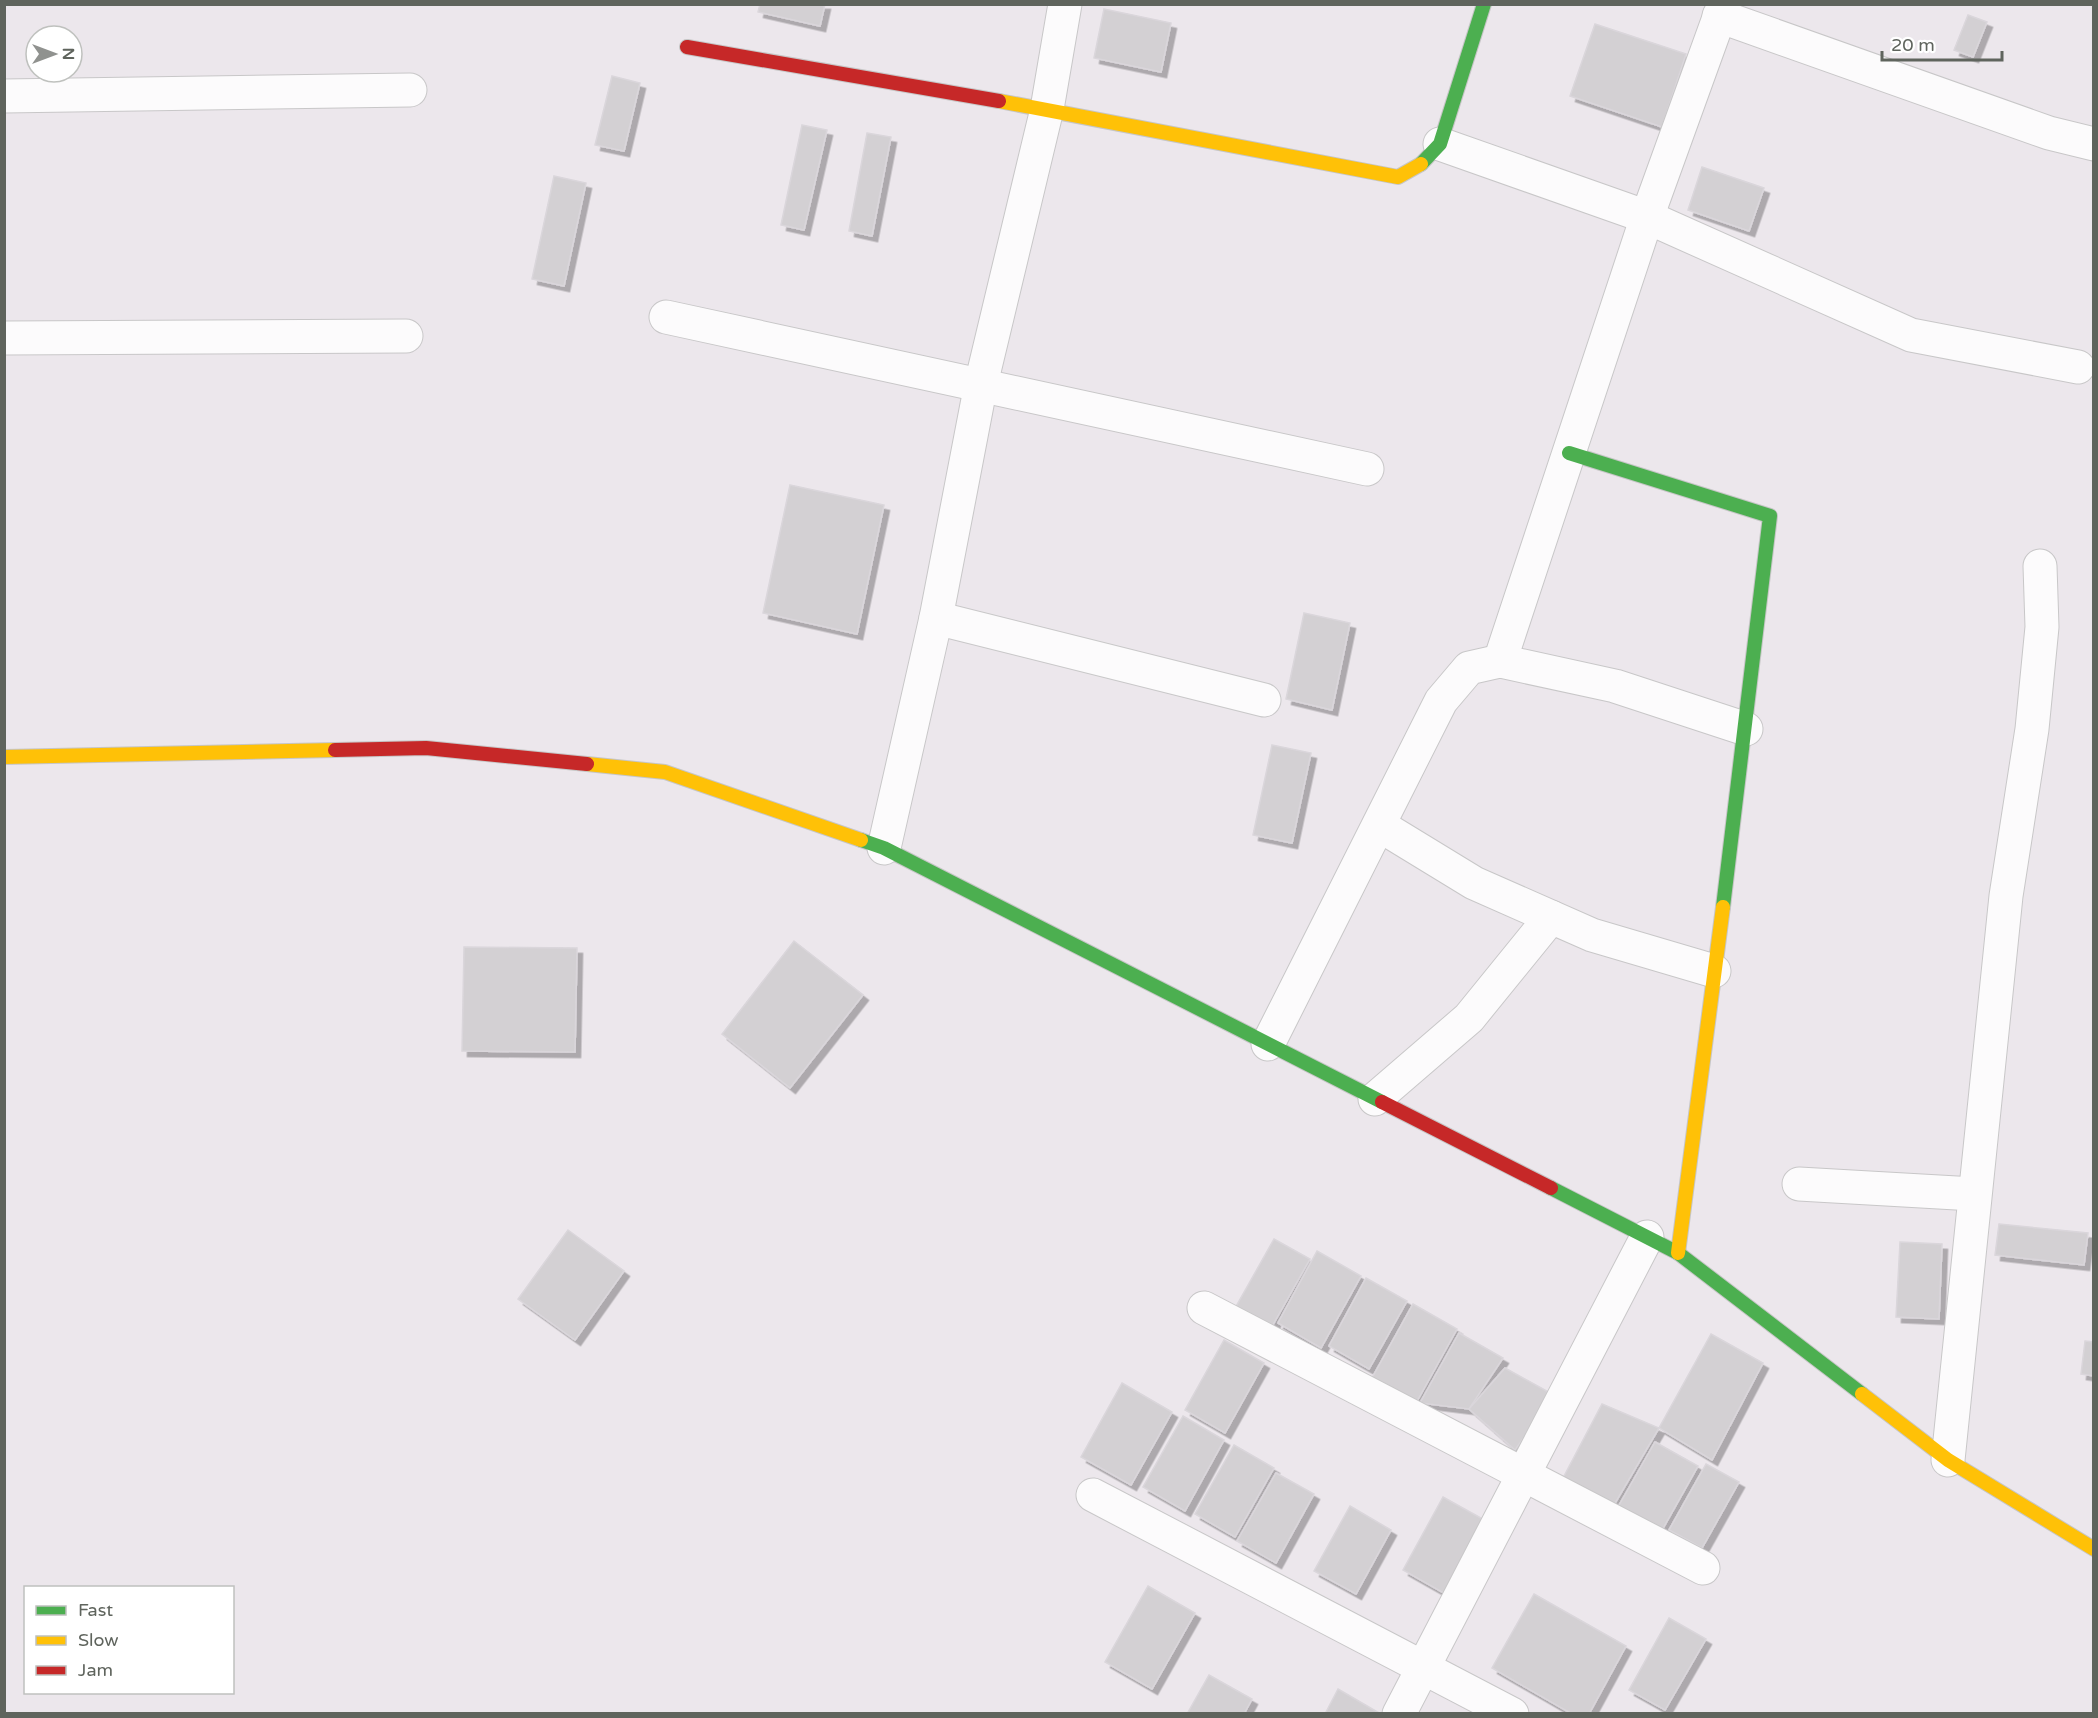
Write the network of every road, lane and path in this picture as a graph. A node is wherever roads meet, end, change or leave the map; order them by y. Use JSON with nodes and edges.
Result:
{"nodes":[{"id":1,"x":1065,"y":4,"type":"edge"},
{"id":2,"x":1484,"y":4,"type":"edge"},
{"id":3,"x":1722,"y":10,"type":"edge"},
{"id":4,"x":687,"y":47,"type":"dead end"},
{"id":5,"x":410,"y":90,"type":"dead end"},
{"id":6,"x":4,"y":96,"type":"edge"},
{"id":7,"x":1047,"y":109,"type":"junction"},
{"id":8,"x":1440,"y":144,"type":"junction"},
{"id":9,"x":2094,"y":144,"type":"edge"},
{"id":10,"x":1647,"y":217,"type":"junction"},
{"id":11,"x":666,"y":317,"type":"dead end"},
{"id":12,"x":406,"y":336,"type":"dead end"},
{"id":13,"x":4,"y":338,"type":"edge"},
{"id":14,"x":2078,"y":367,"type":"dead end"},
{"id":15,"x":981,"y":384,"type":"junction"},
{"id":16,"x":1569,"y":453,"type":"junction"},
{"id":17,"x":1368,"y":469,"type":"dead end"},
{"id":18,"x":2040,"y":566,"type":"dead end"},
{"id":19,"x":936,"y":618,"type":"junction"},
{"id":20,"x":1500,"y":661,"type":"junction"},
{"id":21,"x":1264,"y":700,"type":"dead end"},
{"id":22,"x":1746,"y":729,"type":"junction"},
{"id":23,"x":4,"y":757,"type":"edge"},
{"id":24,"x":1379,"y":825,"type":"junction"},
{"id":25,"x":884,"y":848,"type":"junction"},
{"id":26,"x":1551,"y":917,"type":"junction"},
{"id":27,"x":1714,"y":971,"type":"junction"},
{"id":28,"x":1268,"y":1044,"type":"junction"},
{"id":29,"x":1375,"y":1099,"type":"junction"},
{"id":30,"x":1799,"y":1184,"type":"dead end"},
{"id":31,"x":1974,"y":1194,"type":"junction"},
{"id":32,"x":1647,"y":1238,"type":"junction"},
{"id":33,"x":1678,"y":1253,"type":"junction"},
{"id":34,"x":1204,"y":1308,"type":"dead end"},
{"id":35,"x":1948,"y":1460,"type":"junction"},
{"id":36,"x":1523,"y":1475,"type":"junction"},
{"id":37,"x":1093,"y":1495,"type":"dead end"},
{"id":38,"x":2094,"y":1549,"type":"edge"},
{"id":39,"x":1703,"y":1568,"type":"dead end"},
{"id":40,"x":1423,"y":1666,"type":"junction"},
{"id":41,"x":1399,"y":1713,"type":"edge"},
{"id":42,"x":1512,"y":1713,"type":"edge"}],
"edges":[{"from":1,"to":7,"type":"street"},
{"from":2,"to":8,"type":"street"},
{"from":3,"to":9,"type":"street"},
{"from":3,"to":10,"type":"street"},
{"from":4,"to":7,"type":"street"},
{"from":5,"to":6,"type":"street"},
{"from":7,"to":8,"type":"street"},
{"from":7,"to":15,"type":"street"},
{"from":8,"to":10,"type":"street"},
{"from":10,"to":14,"type":"street"},
{"from":10,"to":16,"type":"street"},
{"from":11,"to":15,"type":"street"},
{"from":12,"to":13,"type":"street"},
{"from":15,"to":17,"type":"street"},
{"from":15,"to":19,"type":"street"},
{"from":16,"to":20,"type":"street"},
{"from":16,"to":22,"type":"street"},
{"from":18,"to":31,"type":"street"},
{"from":19,"to":21,"type":"street"},
{"from":19,"to":25,"type":"street"},
{"from":20,"to":22,"type":"street"},
{"from":20,"to":24,"type":"street"},
{"from":22,"to":27,"type":"street"},
{"from":23,"to":25,"type":"street"},
{"from":24,"to":26,"type":"street"},
{"from":24,"to":28,"type":"street"},
{"from":25,"to":28,"type":"street"},
{"from":26,"to":27,"type":"street"},
{"from":26,"to":29,"type":"street"},
{"from":27,"to":33,"type":"street"},
{"from":28,"to":29,"type":"street"},
{"from":29,"to":32,"type":"street"},
{"from":30,"to":31,"type":"street"},
{"from":31,"to":35,"type":"street"},
{"from":32,"to":33,"type":"street"},
{"from":32,"to":36,"type":"street"},
{"from":33,"to":35,"type":"street"},
{"from":34,"to":36,"type":"street"},
{"from":35,"to":38,"type":"street"},
{"from":36,"to":39,"type":"street"},
{"from":36,"to":40,"type":"street"},
{"from":37,"to":40,"type":"street"},
{"from":40,"to":41,"type":"street"},
{"from":40,"to":42,"type":"street"}]}
